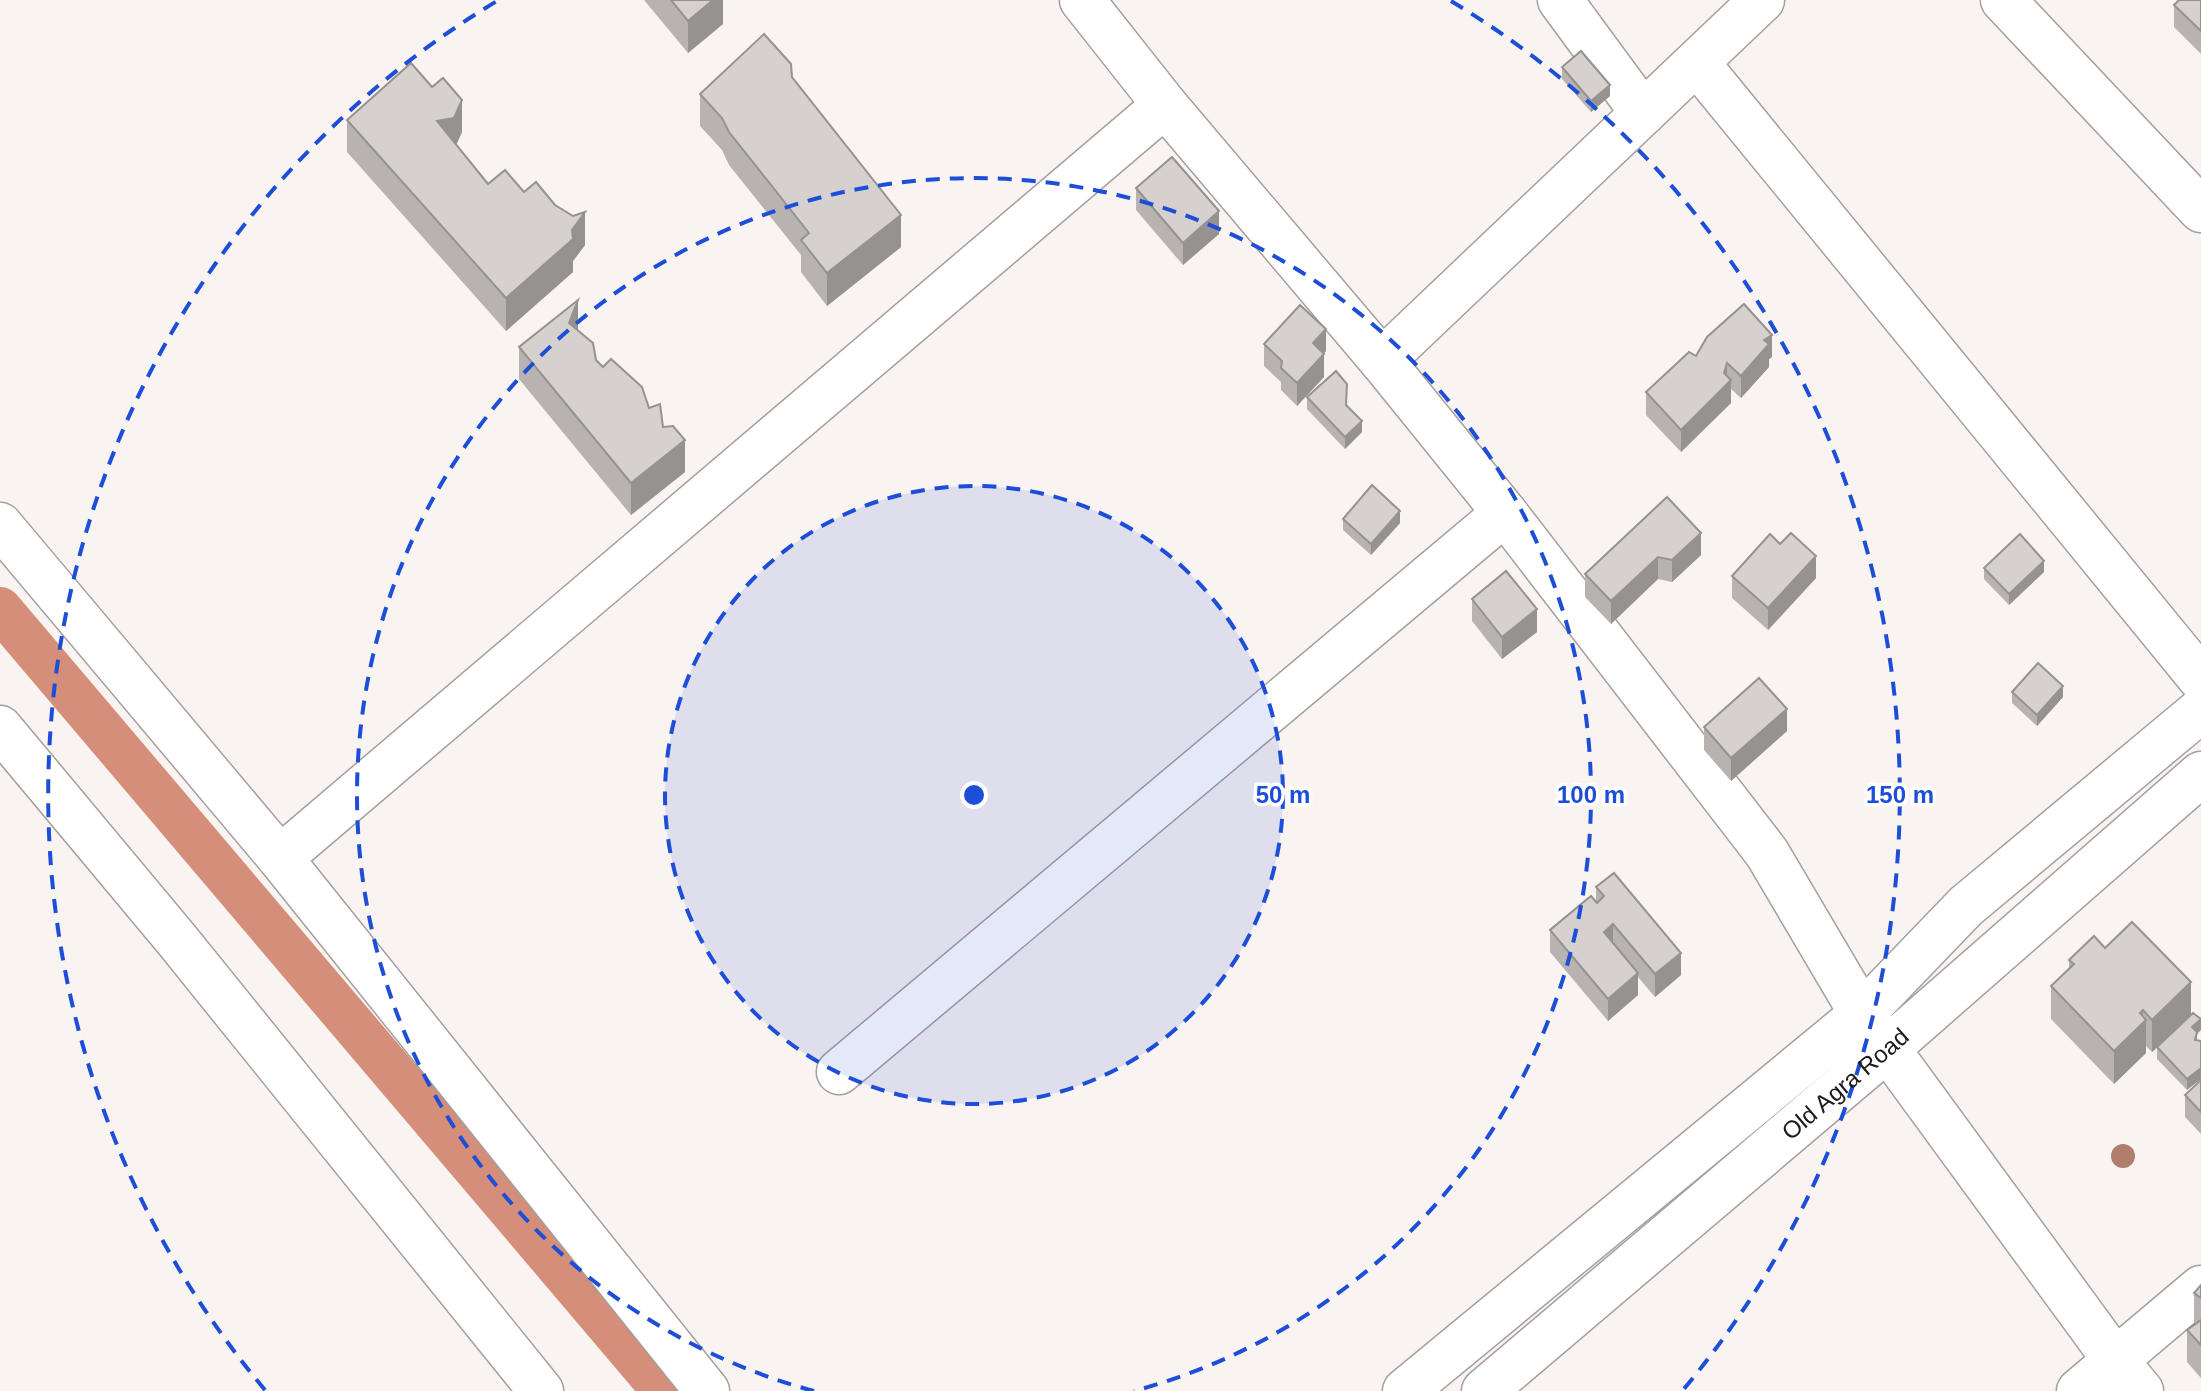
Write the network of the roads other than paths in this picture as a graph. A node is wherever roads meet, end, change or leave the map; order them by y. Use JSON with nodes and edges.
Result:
{"nodes":[{"id":1,"x":1082,"y":0,"type":"edge"},
{"id":2,"x":1560,"y":0,"type":"edge"},
{"id":3,"x":1762,"y":0,"type":"edge"},
{"id":4,"x":2003,"y":0,"type":"edge"},
{"id":5,"x":1697,"y":63,"type":"junction"},
{"id":6,"x":1165,"y":105,"type":"junction"},
{"id":7,"x":1643,"y":113,"type":"junction"},
{"id":8,"x":2201,"y":210,"type":"edge"},
{"id":9,"x":1382,"y":361,"type":"junction"},
{"id":10,"x":1505,"y":513,"type":"junction"},
{"id":11,"x":0,"y":525,"type":"edge"},
{"id":12,"x":2201,"y":679,"type":"edge"},
{"id":13,"x":2201,"y":710,"type":"edge"},
{"id":14,"x":0,"y":728,"type":"edge"},
{"id":15,"x":2201,"y":774,"type":"edge"},
{"id":16,"x":280,"y":858,"type":"junction"},
{"id":17,"x":1862,"y":1014,"type":"junction"},
{"id":18,"x":1887,"y":1049,"type":"junction"},
{"id":19,"x":839,"y":1072,"type":"dead end"},
{"id":20,"x":2201,"y":1288,"type":"edge"},
{"id":21,"x":2128,"y":1376,"type":"edge"},
{"id":22,"x":541,"y":1391,"type":"edge"},
{"id":23,"x":707,"y":1391,"type":"edge"},
{"id":24,"x":1405,"y":1391,"type":"edge"},
{"id":25,"x":1484,"y":1391,"type":"edge"},
{"id":26,"x":2079,"y":1391,"type":"edge"}],
"edges":[{"from":1,"to":6,"type":"main road"},
{"from":2,"to":7,"type":"main road"},
{"from":3,"to":5,"type":"main road"},
{"from":4,"to":8,"type":"main road"},
{"from":5,"to":7,"type":"main road"},
{"from":5,"to":12,"type":"main road"},
{"from":6,"to":9,"type":"main road"},
{"from":6,"to":16,"type":"main road"},
{"from":7,"to":9,"type":"main road"},
{"from":9,"to":10,"type":"main road"},
{"from":10,"to":17,"type":"main road"},
{"from":10,"to":19,"type":"main road"},
{"from":11,"to":16,"type":"main road"},
{"from":13,"to":17,"type":"main road"},
{"from":14,"to":22,"type":"main road"},
{"from":15,"to":18,"type":"main road","name":"Old Agra Road"},
{"from":16,"to":23,"type":"main road"},
{"from":17,"to":18,"type":"main road"},
{"from":17,"to":24,"type":"main road"},
{"from":18,"to":21,"type":"main road"},
{"from":18,"to":25,"type":"main road","name":"Old Agra Road"},
{"from":20,"to":21,"type":"main road"},
{"from":21,"to":26,"type":"main road"}]}
